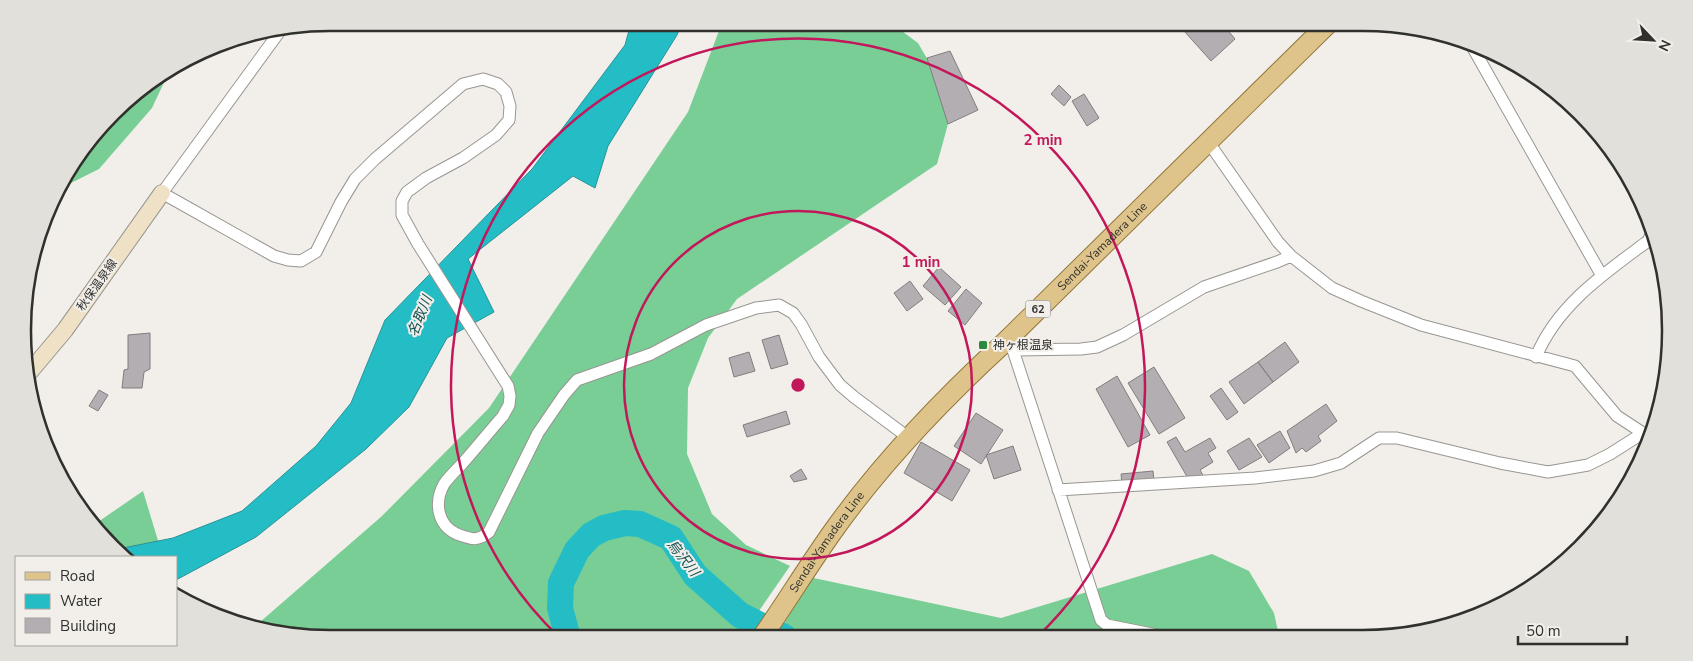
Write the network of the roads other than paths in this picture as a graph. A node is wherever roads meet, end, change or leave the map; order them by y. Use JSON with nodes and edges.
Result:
{"nodes":[{"id":1,"x":1321,"y":31,"type":"edge"},
{"id":2,"x":276,"y":36,"type":"edge"},
{"id":3,"x":1476,"y":54,"type":"edge"},
{"id":4,"x":1209,"y":143,"type":"junction"},
{"id":5,"x":162,"y":193,"type":"junction"},
{"id":6,"x":1648,"y":240,"type":"edge"},
{"id":7,"x":1291,"y":256,"type":"junction"},
{"id":8,"x":1602,"y":276,"type":"junction"},
{"id":9,"x":1009,"y":346,"type":"junction"},
{"id":10,"x":1536,"y":357,"type":"junction"},
{"id":11,"x":34,"y":367,"type":"edge"},
{"id":12,"x":1644,"y":431,"type":"edge"},
{"id":13,"x":1643,"y":435,"type":"edge"},
{"id":14,"x":909,"y":438,"type":"junction"},
{"id":15,"x":1058,"y":490,"type":"junction"},
{"id":16,"x":767,"y":630,"type":"edge"},
{"id":17,"x":1134,"y":630,"type":"edge"}],
"edges":[{"from":1,"to":4,"type":"main road","name":"Sendai-Yamadera Line","number":"62"},
{"from":2,"to":5,"type":"street"},
{"from":3,"to":8,"type":"street"},
{"from":4,"to":7,"type":"street"},
{"from":4,"to":9,"type":"main road","name":"Sendai-Yamadera Line","number":"62"},
{"from":5,"to":11,"type":"main road","name":"秋保温泉線"},
{"from":5,"to":14,"type":"street"},
{"from":6,"to":8,"type":"street"},
{"from":7,"to":9,"type":"street"},
{"from":7,"to":10,"type":"street"},
{"from":8,"to":10,"type":"street"},
{"from":9,"to":14,"type":"main road","name":"Sendai-Yamadera Line","number":"62"},
{"from":9,"to":15,"type":"street"},
{"from":10,"to":12,"type":"street"},
{"from":13,"to":15,"type":"street"},
{"from":14,"to":16,"type":"main road","name":"Sendai-Yamadera Line","number":"62"},
{"from":15,"to":17,"type":"street"}]}
